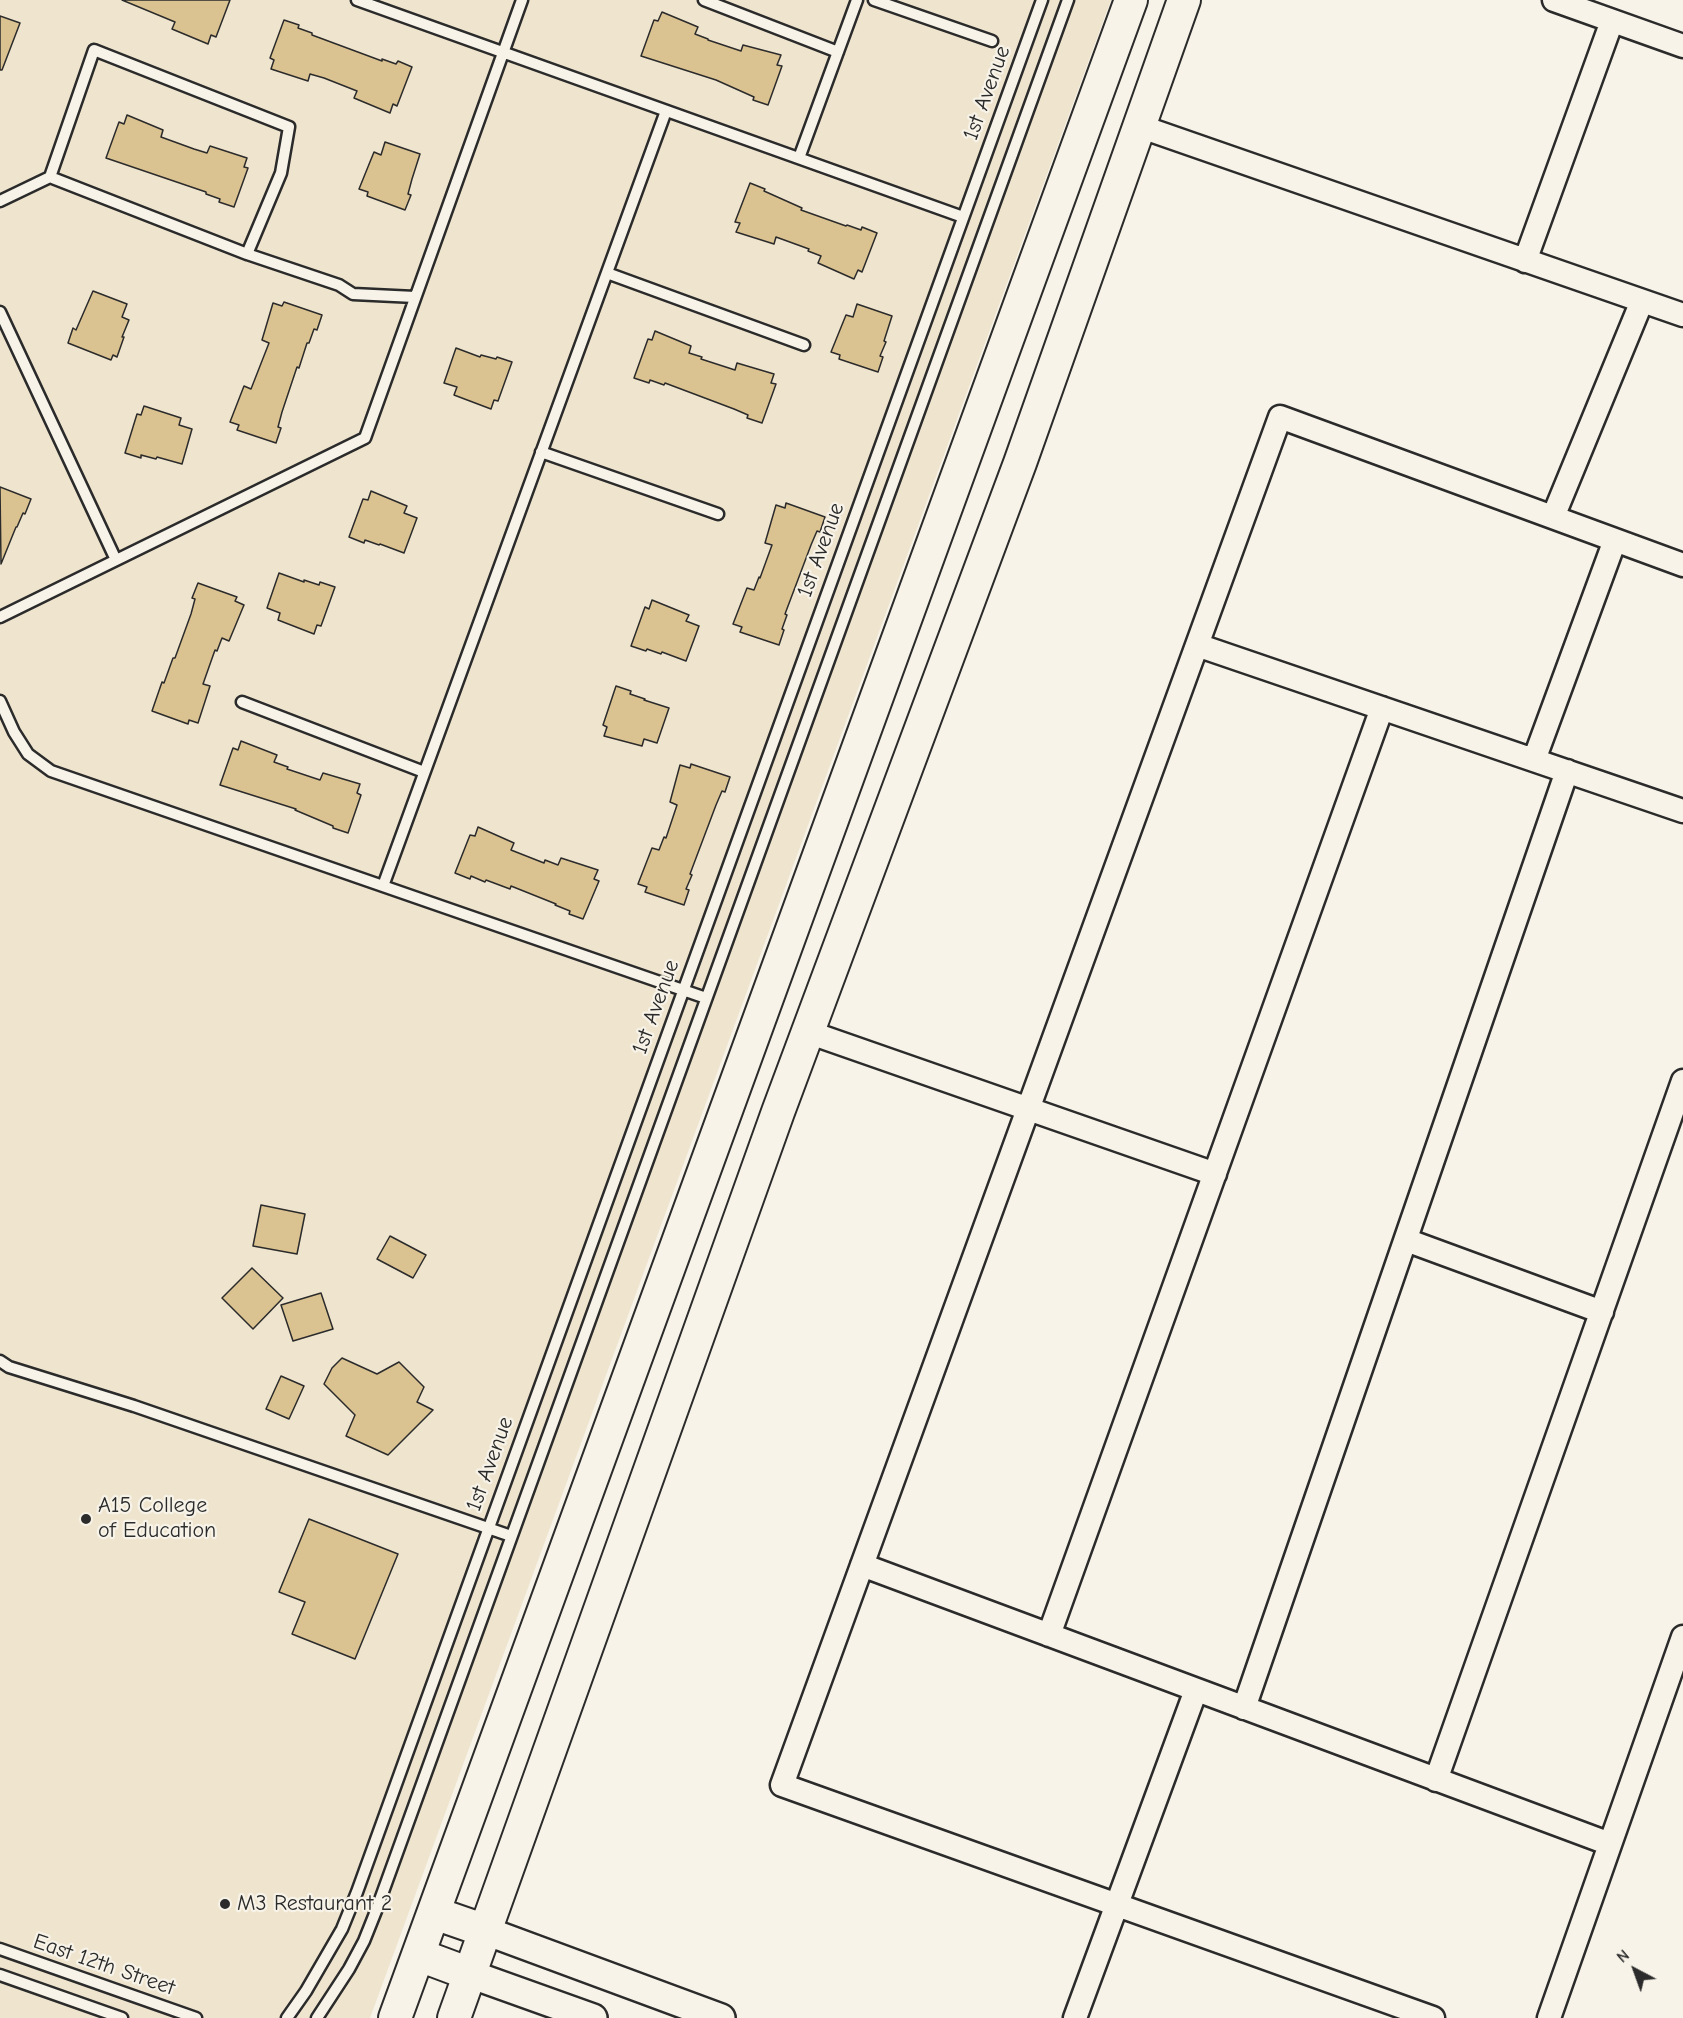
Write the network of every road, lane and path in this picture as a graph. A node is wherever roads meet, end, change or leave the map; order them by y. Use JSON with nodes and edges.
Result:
{"nodes":[{"id":1,"x":357,"y":0,"type":"edge"},
{"id":2,"x":522,"y":0,"type":"edge"},
{"id":3,"x":704,"y":0,"type":"edge"},
{"id":4,"x":857,"y":0,"type":"edge"},
{"id":5,"x":874,"y":0,"type":"edge"},
{"id":6,"x":1042,"y":0,"type":"edge"},
{"id":7,"x":1068,"y":0,"type":"edge"},
{"id":8,"x":1131,"y":0,"type":"edge"},
{"id":9,"x":1184,"y":0,"type":"edge"},
{"id":10,"x":1554,"y":0,"type":"edge"},
{"id":11,"x":1612,"y":21,"type":"junction"},
{"id":12,"x":993,"y":40,"type":"dead end"},
{"id":13,"x":1683,"y":46,"type":"edge"},
{"id":14,"x":503,"y":52,"type":"junction"},
{"id":15,"x":838,"y":52,"type":"junction"},
{"id":16,"x":666,"y":111,"type":"junction"},
{"id":17,"x":1139,"y":126,"type":"junction"},
{"id":18,"x":799,"y":158,"type":"junction"},
{"id":19,"x":50,"y":177,"type":"junction"},
{"id":20,"x":0,"y":201,"type":"edge"},
{"id":21,"x":963,"y":218,"type":"junction"},
{"id":22,"x":247,"y":254,"type":"junction"},
{"id":23,"x":1525,"y":261,"type":"junction"},
{"id":24,"x":606,"y":273,"type":"junction"},
{"id":25,"x":415,"y":297,"type":"junction"},
{"id":26,"x":1642,"y":301,"type":"junction"},
{"id":27,"x":0,"y":312,"type":"edge"},
{"id":28,"x":1683,"y":315,"type":"edge"},
{"id":29,"x":804,"y":345,"type":"dead end"},
{"id":30,"x":541,"y":452,"type":"junction"},
{"id":31,"x":718,"y":514,"type":"dead end"},
{"id":32,"x":1553,"y":517,"type":"junction"},
{"id":33,"x":1615,"y":540,"type":"junction"},
{"id":34,"x":116,"y":560,"type":"junction"},
{"id":35,"x":1683,"y":566,"type":"edge"},
{"id":36,"x":0,"y":617,"type":"edge"},
{"id":37,"x":1197,"y":645,"type":"junction"},
{"id":38,"x":0,"y":701,"type":"edge"},
{"id":39,"x":242,"y":702,"type":"dead end"},
{"id":40,"x":1382,"y":708,"type":"junction"},
{"id":41,"x":1534,"y":760,"type":"junction"},
{"id":42,"x":1567,"y":771,"type":"junction"},
{"id":43,"x":424,"y":772,"type":"junction"},
{"id":44,"x":1683,"y":811,"type":"edge"},
{"id":45,"x":383,"y":886,"type":"junction"},
{"id":46,"x":683,"y":990,"type":"junction"},
{"id":47,"x":706,"y":998,"type":"junction"},
{"id":48,"x":808,"y":1032,"type":"junction"},
{"id":49,"x":1683,"y":1082,"type":"edge"},
{"id":50,"x":1028,"y":1109,"type":"junction"},
{"id":51,"x":1215,"y":1174,"type":"junction"},
{"id":52,"x":1406,"y":1240,"type":"junction"},
{"id":53,"x":1602,"y":1312,"type":"junction"},
{"id":54,"x":0,"y":1361,"type":"edge"},
{"id":55,"x":488,"y":1528,"type":"junction"},
{"id":56,"x":511,"y":1536,"type":"junction"},
{"id":57,"x":862,"y":1566,"type":"junction"},
{"id":58,"x":1049,"y":1635,"type":"junction"},
{"id":59,"x":1683,"y":1637,"type":"edge"},
{"id":60,"x":1196,"y":1690,"type":"junction"},
{"id":61,"x":1244,"y":1708,"type":"junction"},
{"id":62,"x":1436,"y":1780,"type":"junction"},
{"id":63,"x":1610,"y":1844,"type":"junction"},
{"id":64,"x":1117,"y":1905,"type":"junction"},
{"id":65,"x":434,"y":1913,"type":"junction"},
{"id":66,"x":486,"y":1931,"type":"junction"},
{"id":67,"x":0,"y":1949,"type":"edge"},
{"id":68,"x":419,"y":1955,"type":"junction"},
{"id":69,"x":470,"y":1974,"type":"junction"},
{"id":70,"x":0,"y":1975,"type":"edge"},
{"id":71,"x":122,"y":2018,"type":"edge"},
{"id":72,"x":196,"y":2018,"type":"edge"},
{"id":73,"x":287,"y":2018,"type":"edge"},
{"id":74,"x":317,"y":2018,"type":"edge"},
{"id":75,"x":395,"y":2018,"type":"edge"},
{"id":76,"x":454,"y":2018,"type":"edge"},
{"id":77,"x":593,"y":2018,"type":"edge"},
{"id":78,"x":721,"y":2018,"type":"edge"},
{"id":79,"x":1075,"y":2018,"type":"edge"},
{"id":80,"x":1433,"y":2018,"type":"edge"},
{"id":81,"x":1549,"y":2018,"type":"edge"}],
"edges":[{"from":1,"to":14,"type":"lane"},
{"from":2,"to":14,"type":"lane"},
{"from":3,"to":15,"type":"lane"},
{"from":4,"to":15,"type":"lane"},
{"from":5,"to":12,"type":"lane"},
{"from":6,"to":21,"type":"lane","name":"1st Avenue"},
{"from":7,"to":47,"type":"lane","name":"1st Avenue"},
{"from":8,"to":65,"type":"main road"},
{"from":9,"to":17,"type":"main road"},
{"from":10,"to":11,"type":"street"},
{"from":11,"to":13,"type":"street"},
{"from":11,"to":23,"type":"street"},
{"from":14,"to":16,"type":"lane"},
{"from":14,"to":25,"type":"lane"},
{"from":15,"to":18,"type":"lane"},
{"from":16,"to":18,"type":"lane"},
{"from":16,"to":24,"type":"lane"},
{"from":17,"to":23,"type":"street"},
{"from":17,"to":48,"type":"main road"},
{"from":18,"to":21,"type":"lane"},
{"from":19,"to":20,"type":"lane"},
{"from":19,"to":22,"type":"lane"},
{"from":19,"to":22,"type":"lane"},
{"from":21,"to":46,"type":"lane","name":"1st Avenue"},
{"from":22,"to":25,"type":"lane"},
{"from":23,"to":26,"type":"street"},
{"from":24,"to":29,"type":"lane"},
{"from":24,"to":30,"type":"lane"},
{"from":25,"to":34,"type":"lane"},
{"from":26,"to":28,"type":"street"},
{"from":26,"to":32,"type":"street"},
{"from":27,"to":34,"type":"lane"},
{"from":30,"to":31,"type":"lane"},
{"from":30,"to":43,"type":"lane"},
{"from":32,"to":33,"type":"street"},
{"from":32,"to":37,"type":"street"},
{"from":33,"to":35,"type":"street"},
{"from":33,"to":41,"type":"street"},
{"from":34,"to":36,"type":"lane"},
{"from":37,"to":40,"type":"street"},
{"from":37,"to":50,"type":"street"},
{"from":38,"to":45,"type":"lane"},
{"from":39,"to":43,"type":"lane"},
{"from":40,"to":41,"type":"street"},
{"from":40,"to":51,"type":"street"},
{"from":41,"to":42,"type":"street"},
{"from":42,"to":44,"type":"street"},
{"from":42,"to":52,"type":"street"},
{"from":43,"to":45,"type":"lane"},
{"from":45,"to":46,"type":"lane"},
{"from":46,"to":47,"type":"lane"},
{"from":46,"to":55,"type":"lane","name":"1st Avenue"},
{"from":47,"to":56,"type":"lane","name":"1st Avenue"},
{"from":48,"to":50,"type":"street"},
{"from":48,"to":66,"type":"main road"},
{"from":49,"to":53,"type":"street"},
{"from":50,"to":51,"type":"street"},
{"from":50,"to":57,"type":"street"},
{"from":51,"to":58,"type":"street"},
{"from":52,"to":53,"type":"street"},
{"from":52,"to":61,"type":"street"},
{"from":53,"to":62,"type":"street"},
{"from":54,"to":55,"type":"lane"},
{"from":55,"to":56,"type":"lane"},
{"from":55,"to":73,"type":"lane","name":"1st Avenue"},
{"from":56,"to":74,"type":"lane","name":"1st Avenue"},
{"from":57,"to":58,"type":"street"},
{"from":57,"to":64,"type":"street"},
{"from":58,"to":60,"type":"street"},
{"from":59,"to":63,"type":"street"},
{"from":60,"to":61,"type":"street"},
{"from":60,"to":64,"type":"street"},
{"from":61,"to":62,"type":"street"},
{"from":62,"to":63,"type":"street"},
{"from":63,"to":81,"type":"street"},
{"from":64,"to":79,"type":"street"},
{"from":64,"to":80,"type":"street"},
{"from":65,"to":66,"type":"main road"},
{"from":65,"to":68,"type":"main road"},
{"from":66,"to":69,"type":"main road"},
{"from":66,"to":78,"type":"street"},
{"from":67,"to":72,"type":"lane","name":"East 12th Street"},
{"from":68,"to":69,"type":"main road"},
{"from":68,"to":75,"type":"main road"},
{"from":69,"to":76,"type":"main road"},
{"from":69,"to":77,"type":"street"},
{"from":70,"to":71,"type":"lane","name":"East 12th Street"}]}
